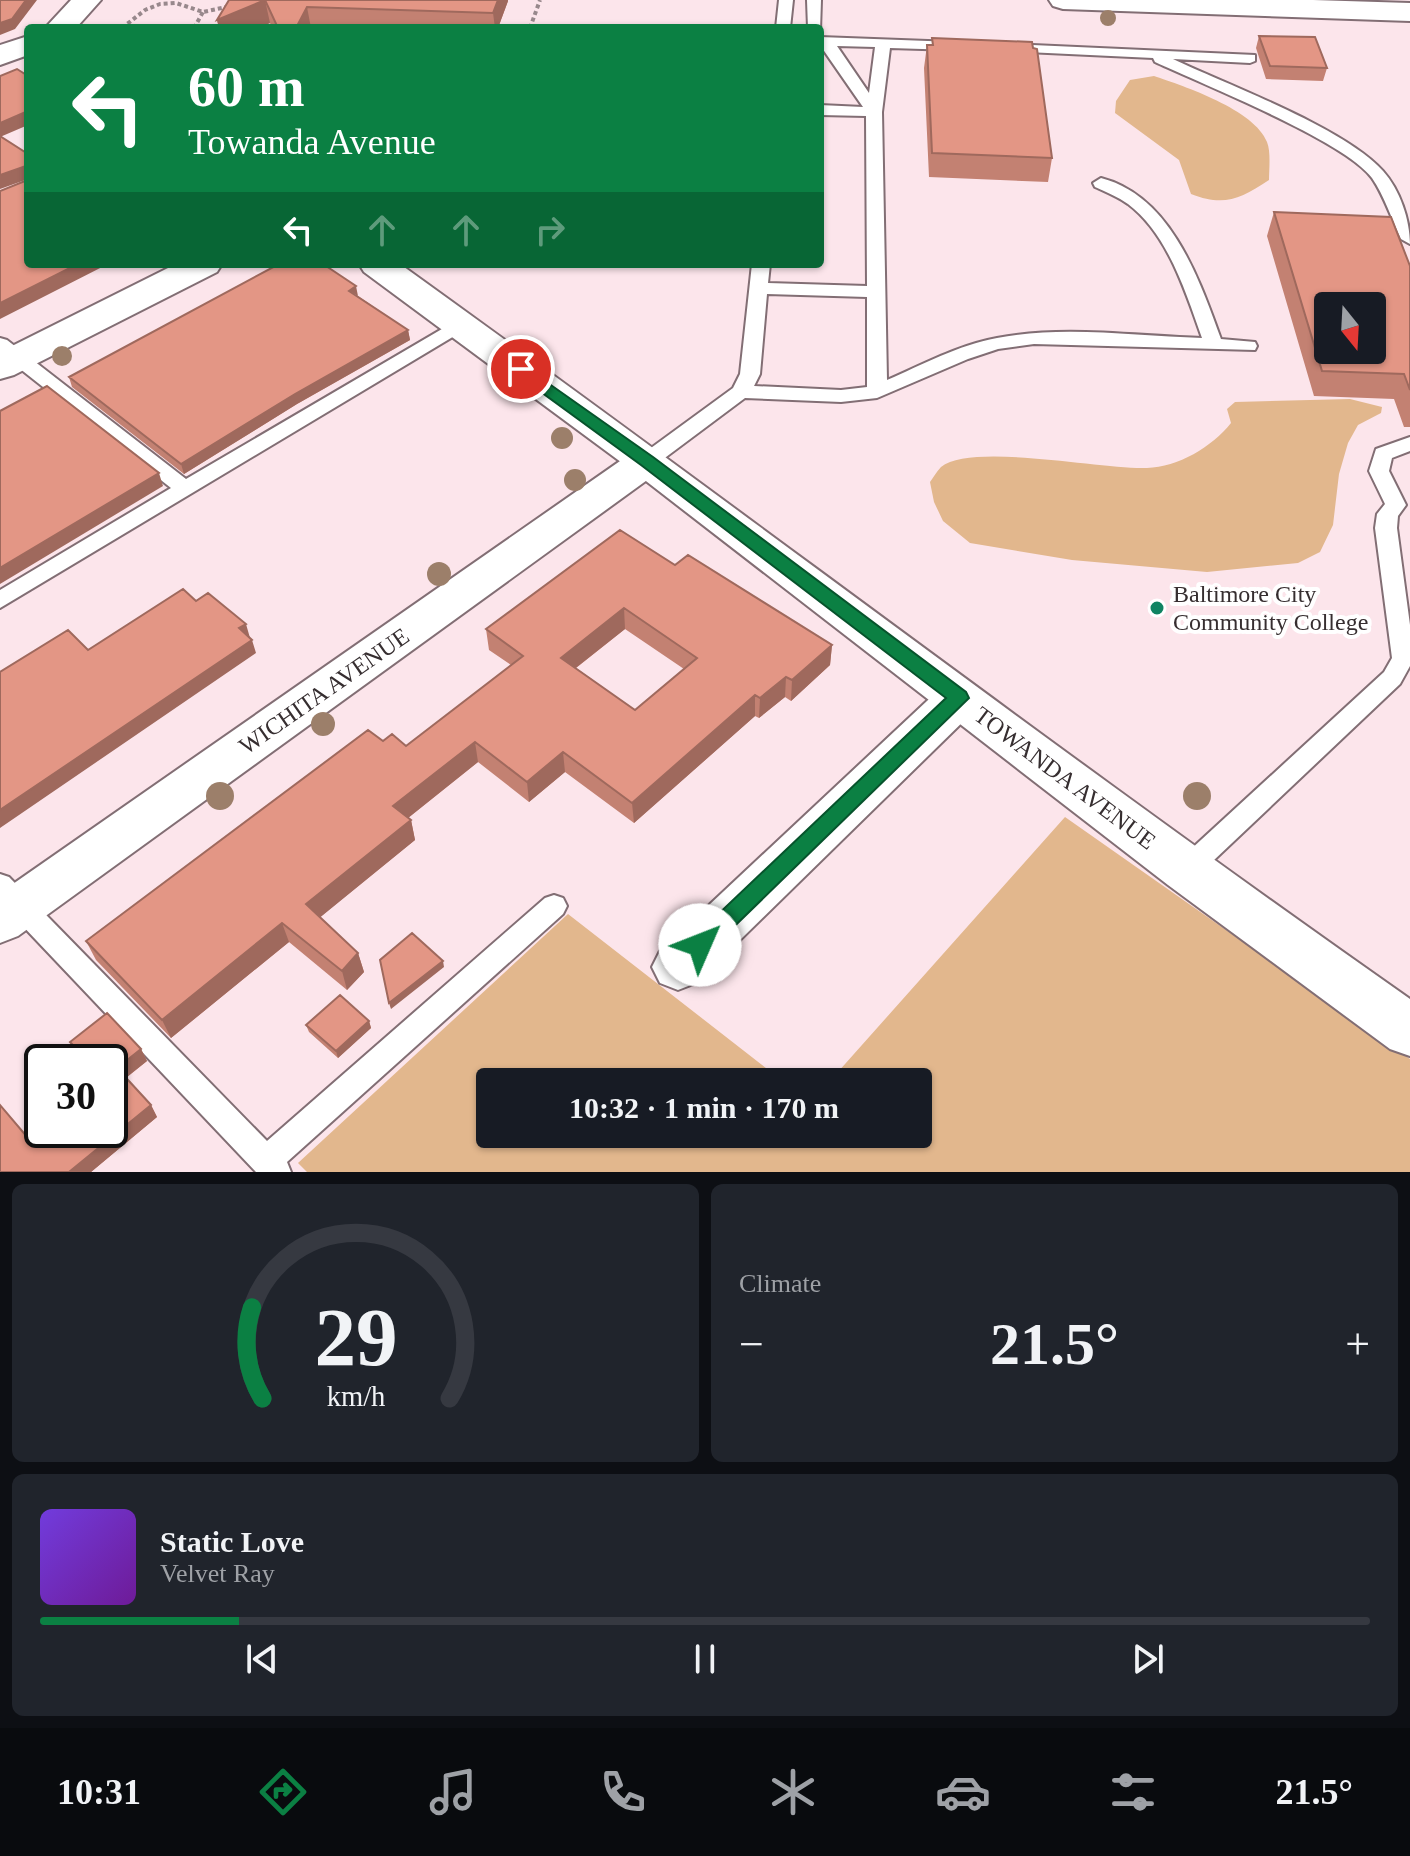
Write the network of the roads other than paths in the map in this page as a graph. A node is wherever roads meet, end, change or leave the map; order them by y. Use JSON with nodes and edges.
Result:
{"nodes":[{"id":1,"x":87,"y":0,"type":"edge"},
{"id":2,"x":786,"y":0,"type":"edge"},
{"id":3,"x":814,"y":0,"type":"edge"},
{"id":4,"x":1064,"y":0,"type":"edge"},
{"id":5,"x":1410,"y":12,"type":"edge"},
{"id":6,"x":64,"y":24,"type":"edge"},
{"id":7,"x":783,"y":24,"type":"edge"},
{"id":8,"x":815,"y":24,"type":"edge"},
{"id":9,"x":824,"y":41,"type":"edge"},
{"id":10,"x":824,"y":42,"type":"edge"},
{"id":11,"x":883,"y":43,"type":"junction"},
{"id":12,"x":24,"y":47,"type":"edge"},
{"id":13,"x":1148,"y":54,"type":"junction"},
{"id":14,"x":0,"y":56,"type":"edge"},
{"id":15,"x":1250,"y":58,"type":"dead end"},
{"id":16,"x":824,"y":110,"type":"edge"},
{"id":17,"x":874,"y":112,"type":"junction"},
{"id":18,"x":1101,"y":183,"type":"dead end"},
{"id":19,"x":1410,"y":239,"type":"edge"},
{"id":20,"x":195,"y":268,"type":"edge"},
{"id":21,"x":382,"y":268,"type":"edge"},
{"id":22,"x":761,"y":268,"type":"edge"},
{"id":23,"x":759,"y":288,"type":"junction"},
{"id":24,"x":877,"y":292,"type":"junction"},
{"id":25,"x":459,"y":325,"type":"junction"},
{"id":26,"x":1213,"y":344,"type":"junction"},
{"id":27,"x":1248,"y":346,"type":"dead end"},
{"id":28,"x":6,"y":356,"type":"edge"},
{"id":29,"x":741,"y":392,"type":"junction"},
{"id":30,"x":877,"y":392,"type":"junction"},
{"id":31,"x":1410,"y":444,"type":"edge"},
{"id":32,"x":647,"y":461,"type":"junction"},
{"id":33,"x":184,"y":488,"type":"junction"},
{"id":34,"x":1403,"y":506,"type":"edge"},
{"id":35,"x":0,"y":600,"type":"edge"},
{"id":36,"x":959,"y":698,"type":"junction"},
{"id":37,"x":1186,"y":870,"type":"junction"},
{"id":38,"x":7,"y":904,"type":"edge"},
{"id":39,"x":554,"y":906,"type":"dead end"},
{"id":40,"x":678,"y":967,"type":"dead end"},
{"id":41,"x":1410,"y":1031,"type":"edge"},
{"id":42,"x":271,"y":1166,"type":"edge"}],
"edges":[{"from":1,"to":6,"type":"street"},
{"from":2,"to":7,"type":"lane"},
{"from":3,"to":8,"type":"lane"},
{"from":4,"to":5,"type":"street"},
{"from":9,"to":11,"type":"lane"},
{"from":10,"to":17,"type":"lane"},
{"from":11,"to":13,"type":"lane"},
{"from":11,"to":17,"type":"lane"},
{"from":12,"to":14,"type":"street"},
{"from":13,"to":15,"type":"lane"},
{"from":13,"to":19,"type":"lane"},
{"from":16,"to":17,"type":"lane"},
{"from":17,"to":24,"type":"lane"},
{"from":18,"to":26,"type":"lane"},
{"from":20,"to":28,"type":"street"},
{"from":21,"to":25,"type":"street","name":"TOWANDA AVENUE"},
{"from":22,"to":23,"type":"lane"},
{"from":23,"to":24,"type":"lane"},
{"from":23,"to":29,"type":"lane"},
{"from":24,"to":30,"type":"lane"},
{"from":25,"to":32,"type":"street","name":"TOWANDA AVENUE"},
{"from":25,"to":33,"type":"lane"},
{"from":26,"to":27,"type":"lane"},
{"from":26,"to":30,"type":"lane"},
{"from":28,"to":33,"type":"lane"},
{"from":29,"to":30,"type":"lane"},
{"from":29,"to":32,"type":"lane"},
{"from":31,"to":34,"type":"lane"},
{"from":32,"to":36,"type":"street","name":"TOWANDA AVENUE"},
{"from":32,"to":38,"type":"street","name":"WICHITA AVENUE"},
{"from":33,"to":35,"type":"lane"},
{"from":34,"to":37,"type":"lane"},
{"from":36,"to":37,"type":"street","name":"TOWANDA AVENUE"},
{"from":36,"to":40,"type":"street"},
{"from":37,"to":41,"type":"street","name":"TOWANDA AVENUE"},
{"from":38,"to":42,"type":"lane"},
{"from":39,"to":42,"type":"lane"}]}
